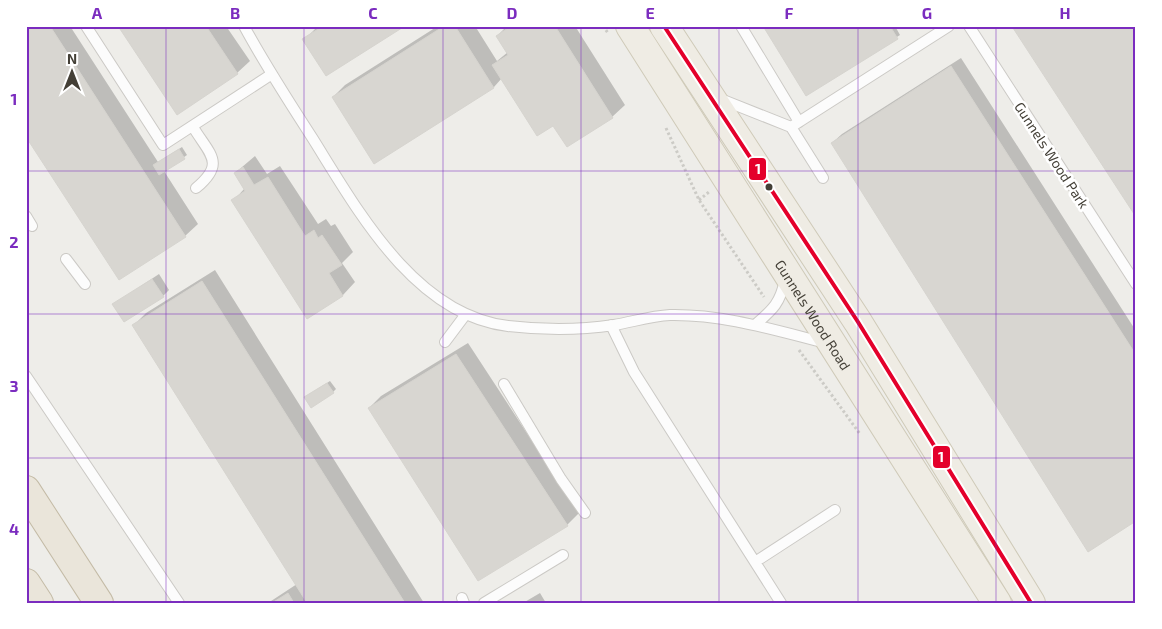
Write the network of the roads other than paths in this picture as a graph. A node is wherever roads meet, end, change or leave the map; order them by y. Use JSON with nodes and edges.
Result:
{"nodes":[{"id":1,"x":86,"y":26,"type":"edge"},
{"id":2,"x":244,"y":26,"type":"edge"},
{"id":3,"x":630,"y":26,"type":"edge"},
{"id":4,"x":664,"y":26,"type":"edge"},
{"id":5,"x":741,"y":26,"type":"edge"},
{"id":6,"x":949,"y":26,"type":"edge"},
{"id":7,"x":969,"y":26,"type":"edge"},
{"id":8,"x":272,"y":74,"type":"junction"},
{"id":9,"x":709,"y":96,"type":"junction"},
{"id":10,"x":795,"y":124,"type":"junction"},
{"id":11,"x":193,"y":127,"type":"junction"},
{"id":12,"x":823,"y":178,"type":"dead end"},
{"id":13,"x":196,"y":188,"type":"dead end"},
{"id":14,"x":26,"y":216,"type":"edge"},
{"id":15,"x":32,"y":226,"type":"dead end"},
{"id":16,"x":66,"y":259,"type":"dead end"},
{"id":17,"x":787,"y":273,"type":"junction"},
{"id":18,"x":85,"y":284,"type":"dead end"},
{"id":19,"x":1136,"y":284,"type":"edge"},
{"id":20,"x":466,"y":314,"type":"junction"},
{"id":21,"x":611,"y":325,"type":"junction"},
{"id":22,"x":755,"y":325,"type":"junction"},
{"id":23,"x":445,"y":342,"type":"dead end"},
{"id":24,"x":833,"y":345,"type":"junction"},
{"id":25,"x":26,"y":376,"type":"edge"},
{"id":26,"x":504,"y":384,"type":"dead end"},
{"id":27,"x":26,"y":490,"type":"edge"},
{"id":28,"x":835,"y":510,"type":"dead end"},
{"id":29,"x":585,"y":513,"type":"dead end"},
{"id":30,"x":563,"y":555,"type":"dead end"},
{"id":31,"x":755,"y":562,"type":"junction"},
{"id":32,"x":26,"y":584,"type":"edge"},
{"id":33,"x":39,"y":603,"type":"edge"},
{"id":34,"x":99,"y":603,"type":"edge"},
{"id":35,"x":179,"y":603,"type":"edge"},
{"id":36,"x":484,"y":603,"type":"edge"},
{"id":37,"x":781,"y":603,"type":"edge"},
{"id":38,"x":997,"y":603,"type":"edge"},
{"id":39,"x":1031,"y":603,"type":"edge"}],
"edges":[{"from":1,"to":11,"type":"lane"},
{"from":2,"to":8,"type":"lane"},
{"from":3,"to":17,"type":"main road","name":"Gunnels Wood Road"},
{"from":4,"to":9,"type":"main road"},
{"from":5,"to":10,"type":"lane"},
{"from":6,"to":10,"type":"lane"},
{"from":7,"to":19,"type":"lane","name":"Gunnels Wood Park"},
{"from":8,"to":11,"type":"lane"},
{"from":8,"to":20,"type":"lane"},
{"from":9,"to":10,"type":"lane"},
{"from":9,"to":39,"type":"main road"},
{"from":10,"to":12,"type":"lane"},
{"from":11,"to":13,"type":"lane"},
{"from":14,"to":15,"type":"lane"},
{"from":16,"to":18,"type":"lane"},
{"from":17,"to":22,"type":"lane"},
{"from":17,"to":24,"type":"main road","name":"Gunnels Wood Road"},
{"from":20,"to":21,"type":"lane"},
{"from":20,"to":23,"type":"lane"},
{"from":21,"to":22,"type":"lane"},
{"from":21,"to":31,"type":"lane"},
{"from":22,"to":24,"type":"lane"},
{"from":24,"to":38,"type":"main road","name":"Gunnels Wood Road"},
{"from":25,"to":35,"type":"lane"},
{"from":26,"to":29,"type":"lane"},
{"from":27,"to":34,"type":"highway"},
{"from":28,"to":31,"type":"lane"},
{"from":30,"to":36,"type":"lane"},
{"from":31,"to":37,"type":"lane"},
{"from":32,"to":33,"type":"highway"}]}
